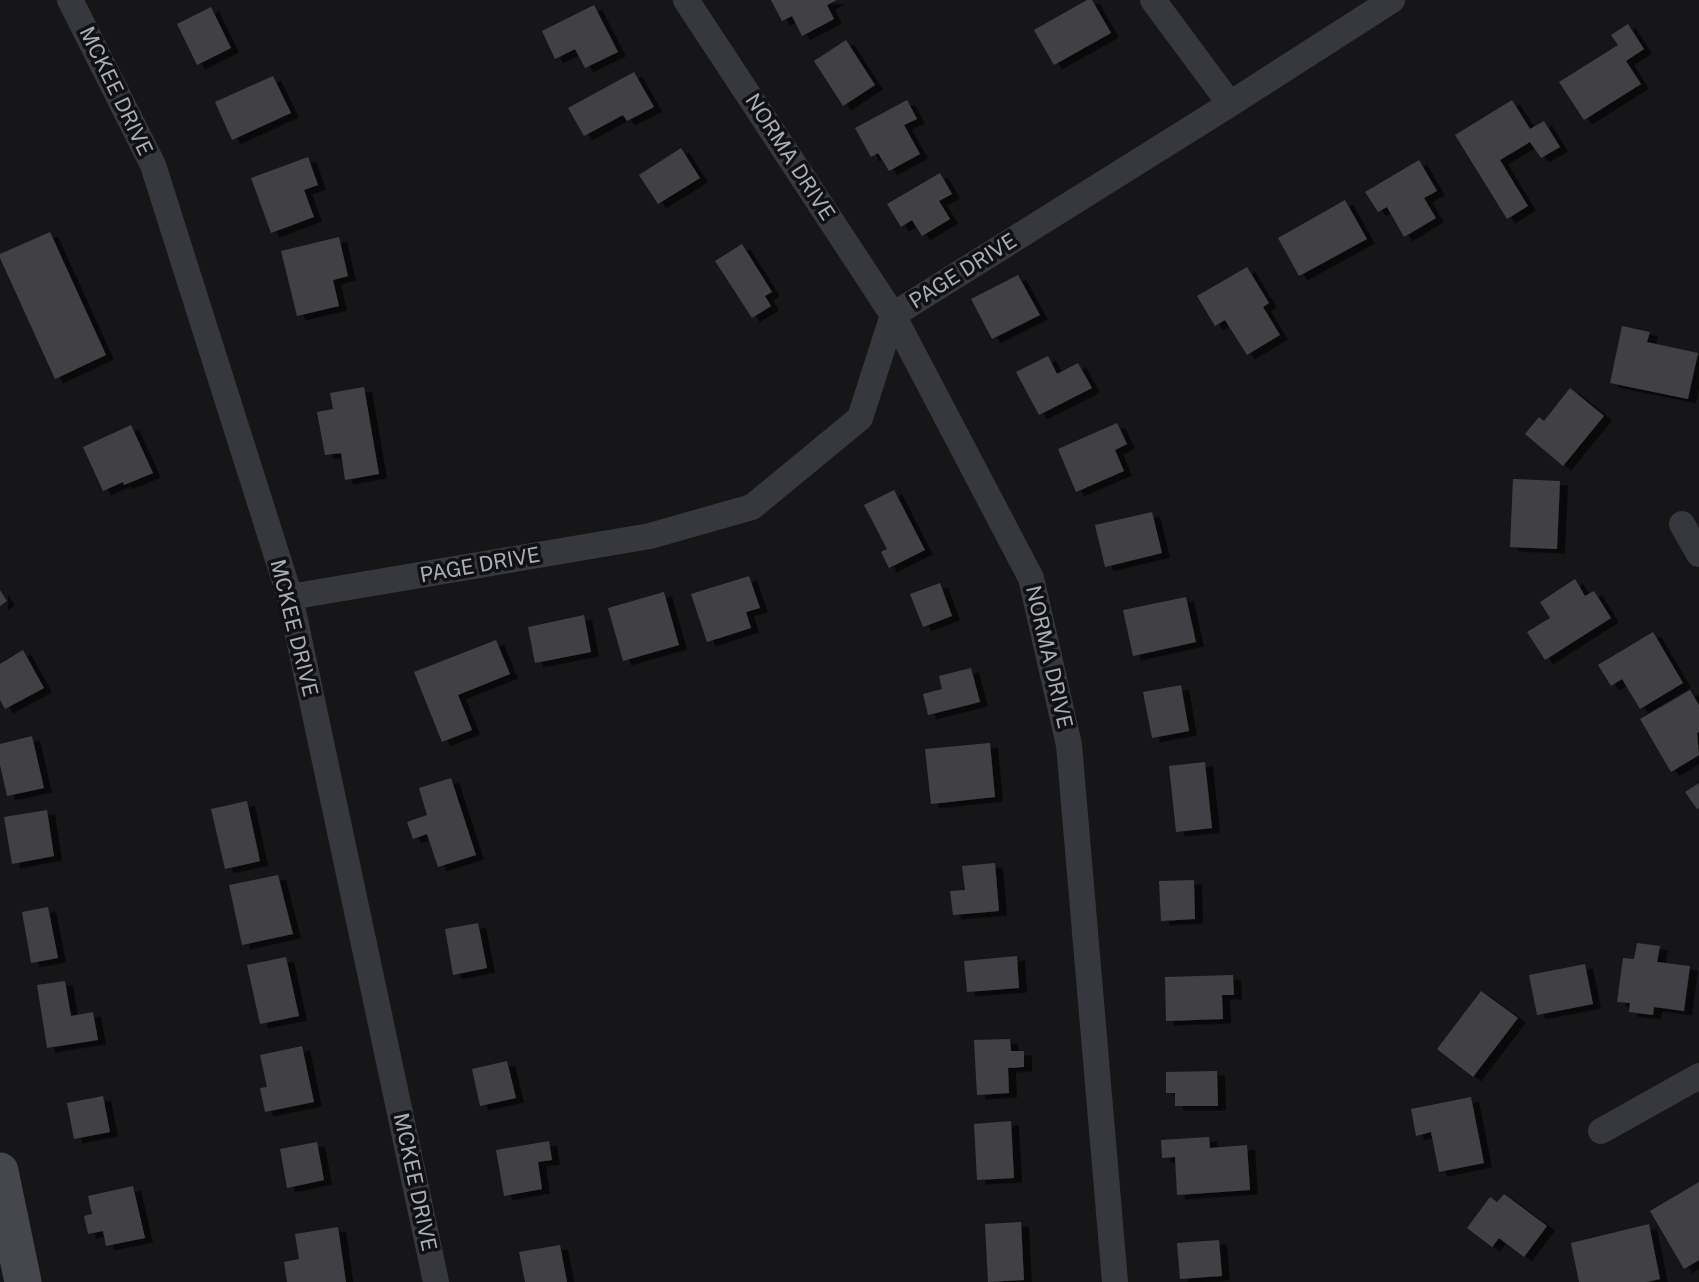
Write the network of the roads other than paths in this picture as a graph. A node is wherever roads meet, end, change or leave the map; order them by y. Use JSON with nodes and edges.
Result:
{"nodes":[{"id":1,"x":70,"y":0,"type":"edge"},
{"id":2,"x":686,"y":0,"type":"edge"},
{"id":3,"x":1153,"y":0,"type":"edge"},
{"id":4,"x":1392,"y":0,"type":"edge"},
{"id":5,"x":1230,"y":104,"type":"junction"},
{"id":6,"x":893,"y":314,"type":"junction"},
{"id":7,"x":1682,"y":524,"type":"dead end"},
{"id":8,"x":1699,"y":554,"type":"edge"},
{"id":9,"x":290,"y":597,"type":"junction"},
{"id":10,"x":1699,"y":1076,"type":"edge"},
{"id":11,"x":1601,"y":1131,"type":"dead end"},
{"id":12,"x":0,"y":1171,"type":"edge"},
{"id":13,"x":23,"y":1282,"type":"edge"},
{"id":14,"x":436,"y":1282,"type":"edge"},
{"id":15,"x":1115,"y":1282,"type":"edge"}],
"edges":[{"from":1,"to":9,"type":"street","name":"MCKEE DRIVE"},
{"from":2,"to":6,"type":"street","name":"NORMA DRIVE"},
{"from":3,"to":5,"type":"street"},
{"from":4,"to":5,"type":"street","name":"PAGE DRIVE"},
{"from":5,"to":6,"type":"street","name":"PAGE DRIVE"},
{"from":6,"to":9,"type":"street","name":"PAGE DRIVE"},
{"from":6,"to":15,"type":"street","name":"NORMA DRIVE"},
{"from":7,"to":8,"type":"street"},
{"from":9,"to":14,"type":"street","name":"MCKEE DRIVE"},
{"from":10,"to":11,"type":"street"},
{"from":12,"to":13,"type":"street"}]}
